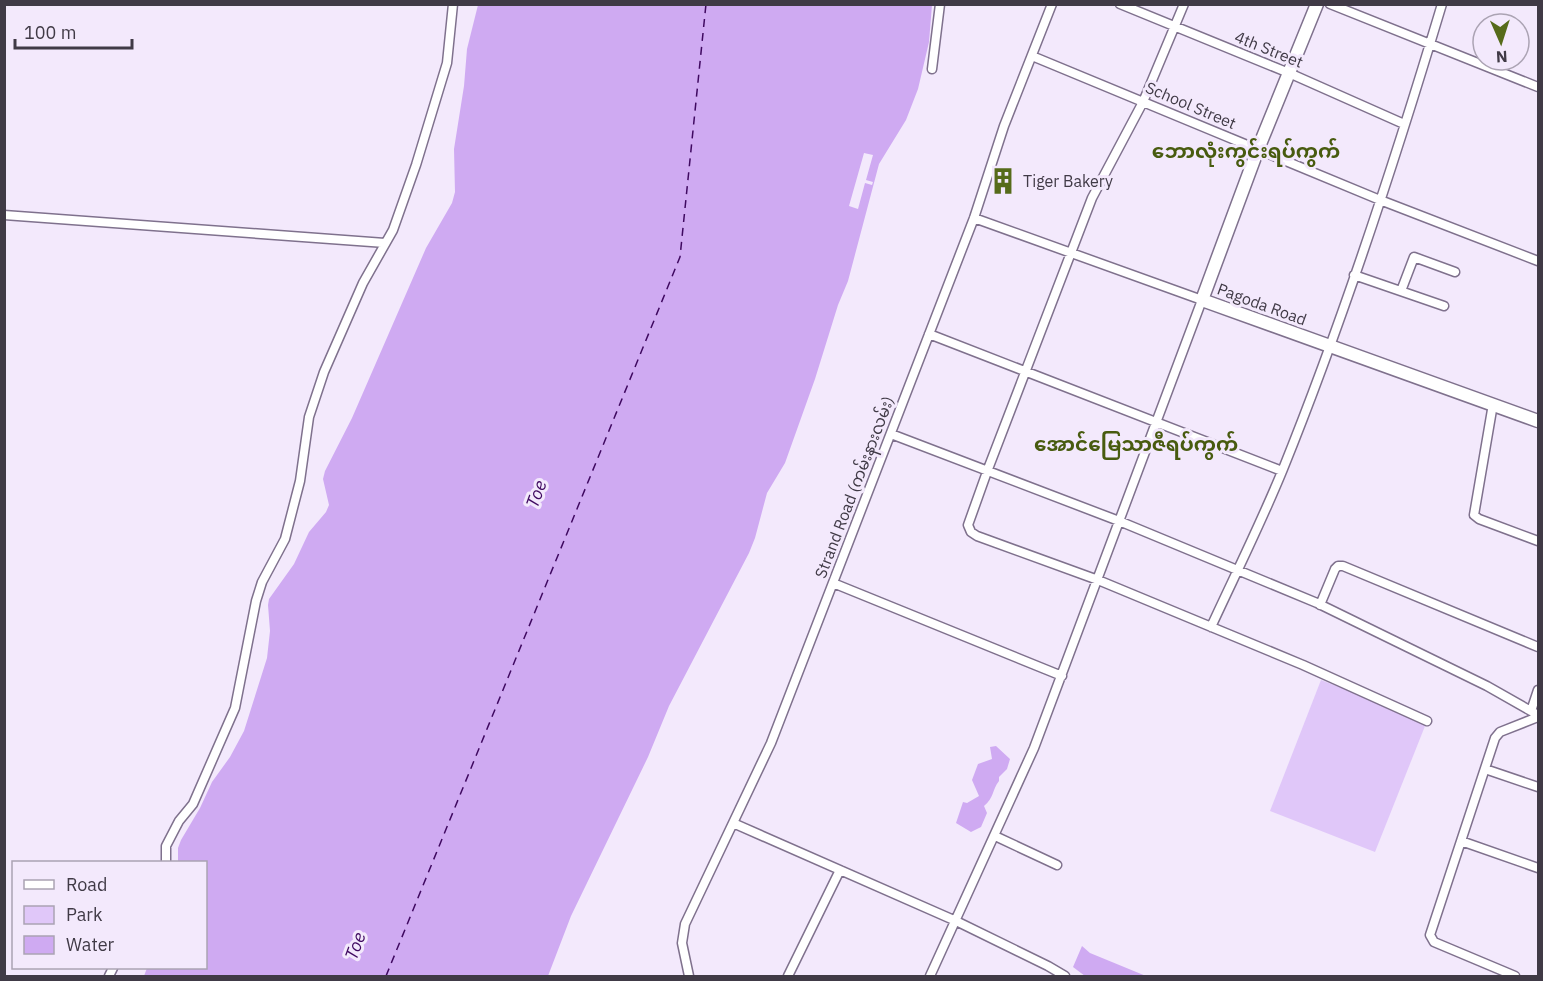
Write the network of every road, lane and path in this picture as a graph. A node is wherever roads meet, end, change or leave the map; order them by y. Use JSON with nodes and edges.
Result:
{"nodes":[{"id":1,"x":453,"y":4,"type":"edge"},
{"id":2,"x":940,"y":4,"type":"edge"},
{"id":3,"x":1052,"y":4,"type":"edge"},
{"id":4,"x":1120,"y":4,"type":"edge"},
{"id":5,"x":1184,"y":4,"type":"edge"},
{"id":6,"x":1317,"y":4,"type":"edge"},
{"id":7,"x":1330,"y":4,"type":"edge"},
{"id":8,"x":1442,"y":4,"type":"edge"},
{"id":9,"x":1174,"y":26,"type":"junction"},
{"id":10,"x":1430,"y":44,"type":"junction"},
{"id":11,"x":1032,"y":56,"type":"junction"},
{"id":12,"x":932,"y":69,"type":"dead end"},
{"id":13,"x":1289,"y":73,"type":"junction"},
{"id":14,"x":1539,"y":87,"type":"edge"},
{"id":15,"x":1143,"y":102,"type":"junction"},
{"id":16,"x":1404,"y":124,"type":"junction"},
{"id":17,"x":1258,"y":149,"type":"junction"},
{"id":18,"x":1380,"y":200,"type":"junction"},
{"id":19,"x":4,"y":215,"type":"edge"},
{"id":20,"x":974,"y":218,"type":"junction"},
{"id":21,"x":385,"y":243,"type":"junction"},
{"id":22,"x":1071,"y":253,"type":"junction"},
{"id":23,"x":1539,"y":261,"type":"edge"},
{"id":24,"x":1455,"y":272,"type":"dead end"},
{"id":25,"x":1354,"y":274,"type":"junction"},
{"id":26,"x":1401,"y":291,"type":"junction"},
{"id":27,"x":1202,"y":300,"type":"junction"},
{"id":28,"x":1444,"y":306,"type":"dead end"},
{"id":29,"x":929,"y":334,"type":"junction"},
{"id":30,"x":1330,"y":346,"type":"junction"},
{"id":31,"x":1025,"y":372,"type":"junction"},
{"id":32,"x":1493,"y":404,"type":"junction"},
{"id":33,"x":1539,"y":421,"type":"edge"},
{"id":34,"x":1156,"y":422,"type":"junction"},
{"id":35,"x":891,"y":434,"type":"junction"},
{"id":36,"x":988,"y":470,"type":"junction"},
{"id":37,"x":1282,"y":471,"type":"junction"},
{"id":38,"x":1119,"y":521,"type":"junction"},
{"id":39,"x":1539,"y":541,"type":"edge"},
{"id":40,"x":1237,"y":570,"type":"junction"},
{"id":41,"x":1098,"y":580,"type":"junction"},
{"id":42,"x":833,"y":583,"type":"junction"},
{"id":43,"x":1320,"y":605,"type":"junction"},
{"id":44,"x":1211,"y":627,"type":"junction"},
{"id":45,"x":1539,"y":647,"type":"edge"},
{"id":46,"x":1062,"y":676,"type":"junction"},
{"id":47,"x":1539,"y":690,"type":"edge"},
{"id":48,"x":1536,"y":714,"type":"edge"},
{"id":49,"x":1426,"y":721,"type":"dead end"},
{"id":50,"x":1485,"y":769,"type":"junction"},
{"id":51,"x":1539,"y":786,"type":"edge"},
{"id":52,"x":733,"y":823,"type":"junction"},
{"id":53,"x":995,"y":836,"type":"junction"},
{"id":54,"x":1461,"y":841,"type":"junction"},
{"id":55,"x":166,"y":861,"type":"edge"},
{"id":56,"x":1057,"y":865,"type":"dead end"},
{"id":57,"x":1539,"y":868,"type":"edge"},
{"id":58,"x":840,"y":870,"type":"junction"},
{"id":59,"x":956,"y":921,"type":"junction"},
{"id":60,"x":689,"y":976,"type":"edge"},
{"id":61,"x":788,"y":976,"type":"edge"},
{"id":62,"x":930,"y":976,"type":"edge"},
{"id":63,"x":1065,"y":976,"type":"edge"},
{"id":64,"x":1515,"y":976,"type":"edge"}],
"edges":[{"from":1,"to":21,"type":"street"},
{"from":2,"to":12,"type":"street"},
{"from":3,"to":11,"type":"street","name":"Strand Road (ကမ်းနားလမ်း)"},
{"from":4,"to":9,"type":"street","name":"4th Street"},
{"from":5,"to":9,"type":"street"},
{"from":6,"to":13,"type":"main road"},
{"from":7,"to":10,"type":"street"},
{"from":8,"to":10,"type":"street"},
{"from":9,"to":13,"type":"street","name":"4th Street"},
{"from":9,"to":15,"type":"street"},
{"from":10,"to":14,"type":"street"},
{"from":10,"to":16,"type":"street"},
{"from":11,"to":15,"type":"street","name":"School Street"},
{"from":11,"to":20,"type":"street","name":"Strand Road (ကမ်းနားလမ်း)"},
{"from":13,"to":16,"type":"street","name":"4th Street"},
{"from":13,"to":17,"type":"main road"},
{"from":15,"to":17,"type":"street","name":"School Street"},
{"from":15,"to":22,"type":"street"},
{"from":16,"to":18,"type":"street"},
{"from":17,"to":18,"type":"street","name":"School Street"},
{"from":17,"to":27,"type":"main road"},
{"from":18,"to":23,"type":"street","name":"School Street"},
{"from":18,"to":25,"type":"street"},
{"from":19,"to":21,"type":"street"},
{"from":20,"to":22,"type":"street","name":"Pagoda Road"},
{"from":20,"to":29,"type":"street","name":"Strand Road (ကမ်းနားလမ်း)"},
{"from":21,"to":55,"type":"street"},
{"from":22,"to":27,"type":"street","name":"Pagoda Road"},
{"from":22,"to":31,"type":"street"},
{"from":24,"to":26,"type":"street"},
{"from":25,"to":26,"type":"street"},
{"from":25,"to":30,"type":"street"},
{"from":26,"to":28,"type":"street"},
{"from":27,"to":30,"type":"main road","name":"Pagoda Road"},
{"from":27,"to":34,"type":"street"},
{"from":29,"to":31,"type":"street"},
{"from":29,"to":35,"type":"street","name":"Strand Road (ကမ်းနားလမ်း)"},
{"from":30,"to":32,"type":"main road","name":"Pagoda Road"},
{"from":30,"to":37,"type":"street"},
{"from":31,"to":34,"type":"street"},
{"from":31,"to":36,"type":"street"},
{"from":32,"to":33,"type":"main road","name":"Pagoda Road"},
{"from":32,"to":39,"type":"street"},
{"from":34,"to":37,"type":"street"},
{"from":34,"to":38,"type":"street"},
{"from":35,"to":36,"type":"street"},
{"from":35,"to":42,"type":"street","name":"Strand Road (ကမ်းနားလမ်း)"},
{"from":36,"to":38,"type":"street"},
{"from":36,"to":41,"type":"street"},
{"from":37,"to":40,"type":"street"},
{"from":38,"to":40,"type":"street"},
{"from":38,"to":41,"type":"street"},
{"from":40,"to":43,"type":"street"},
{"from":40,"to":44,"type":"street"},
{"from":41,"to":44,"type":"street"},
{"from":41,"to":46,"type":"street"},
{"from":42,"to":46,"type":"street"},
{"from":42,"to":52,"type":"street","name":"Strand Road (ကမ်းနားလမ်း)"},
{"from":43,"to":45,"type":"street"},
{"from":43,"to":48,"type":"street"},
{"from":44,"to":49,"type":"street"},
{"from":46,"to":53,"type":"street"},
{"from":47,"to":48,"type":"street"},
{"from":48,"to":50,"type":"street"},
{"from":50,"to":51,"type":"street"},
{"from":50,"to":54,"type":"street"},
{"from":52,"to":58,"type":"street"},
{"from":52,"to":60,"type":"street","name":"Strand Road (ကမ်းနားလမ်း)"},
{"from":53,"to":56,"type":"street"},
{"from":53,"to":59,"type":"street"},
{"from":54,"to":57,"type":"street"},
{"from":54,"to":64,"type":"street"},
{"from":58,"to":59,"type":"street"},
{"from":58,"to":61,"type":"street"},
{"from":59,"to":62,"type":"street"},
{"from":59,"to":63,"type":"street"}]}
